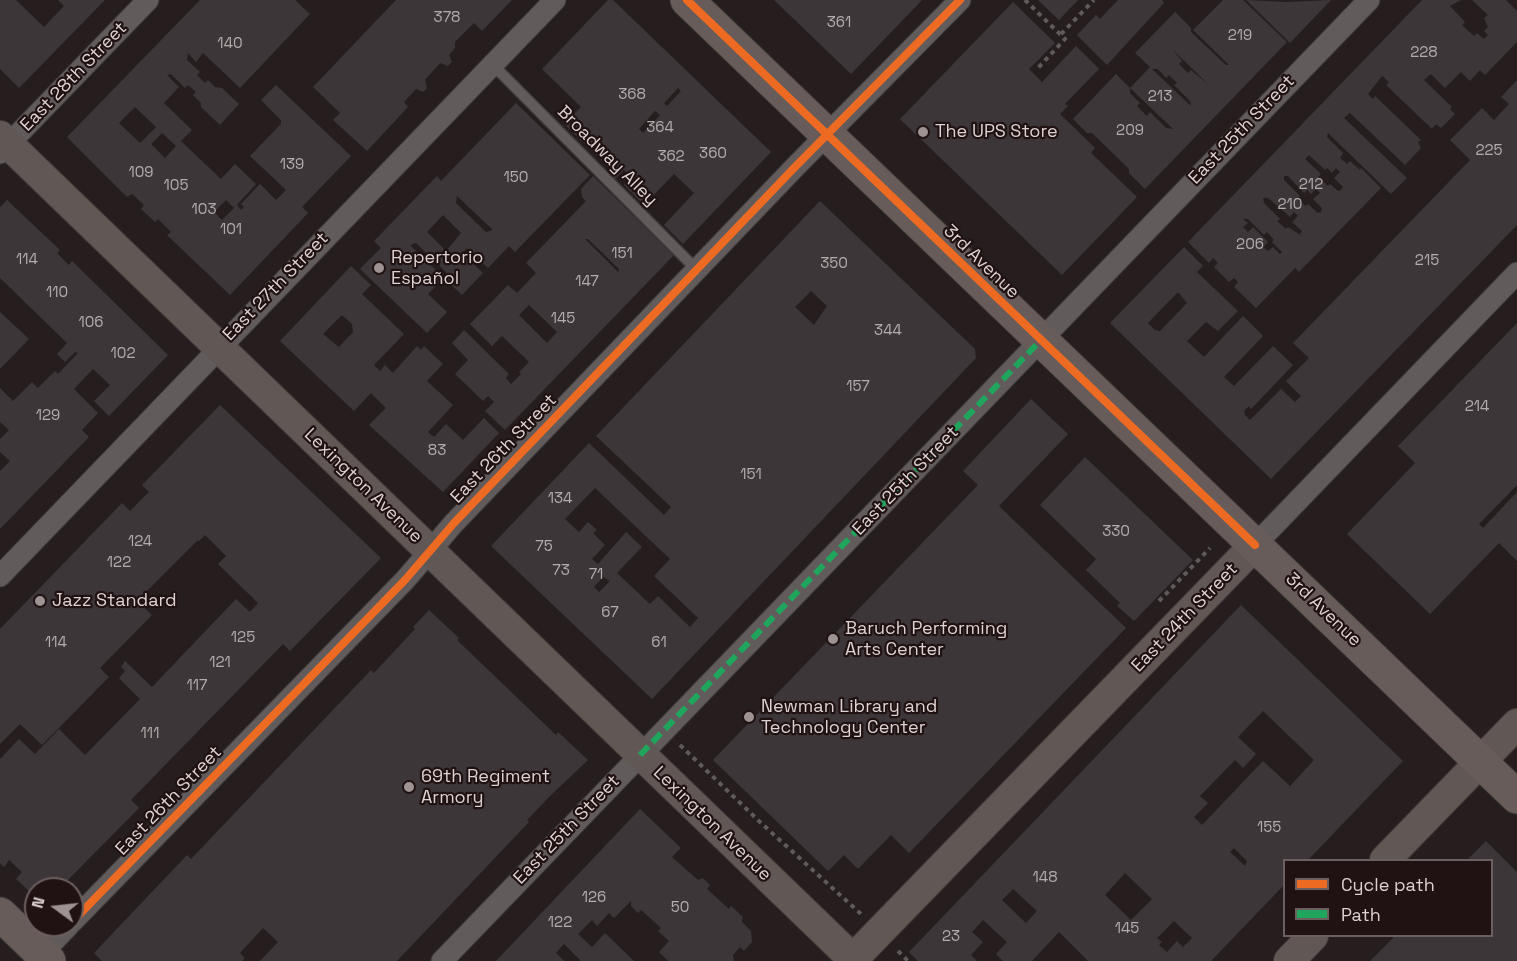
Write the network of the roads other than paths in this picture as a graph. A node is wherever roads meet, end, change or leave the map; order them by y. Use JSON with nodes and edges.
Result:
{"nodes":[{"id":1,"x":148,"y":0,"type":"edge"},
{"id":2,"x":555,"y":0,"type":"edge"},
{"id":3,"x":687,"y":0,"type":"edge"},
{"id":4,"x":960,"y":0,"type":"edge"},
{"id":5,"x":1369,"y":0,"type":"edge"},
{"id":6,"x":492,"y":64,"type":"junction"},
{"id":7,"x":828,"y":135,"type":"junction"},
{"id":8,"x":3,"y":145,"type":"edge"},
{"id":9,"x":697,"y":270,"type":"junction"},
{"id":10,"x":1517,"y":273,"type":"edge"},
{"id":11,"x":1041,"y":340,"type":"junction"},
{"id":12,"x":219,"y":347,"type":"junction"},
{"id":13,"x":1255,"y":545,"type":"junction"},
{"id":14,"x":430,"y":552,"type":"junction"},
{"id":15,"x":0,"y":576,"type":"edge"},
{"id":16,"x":1517,"y":724,"type":"edge"},
{"id":17,"x":640,"y":754,"type":"junction"},
{"id":18,"x":1481,"y":762,"type":"junction"},
{"id":19,"x":1517,"y":797,"type":"edge"},
{"id":20,"x":1387,"y":859,"type":"edge"},
{"id":21,"x":84,"y":911,"type":"edge"},
{"id":22,"x":0,"y":914,"type":"edge"},
{"id":23,"x":60,"y":937,"type":"edge"},
{"id":24,"x":1312,"y":937,"type":"edge"},
{"id":25,"x":42,"y":959,"type":"edge"},
{"id":26,"x":853,"y":960,"type":"edge"},
{"id":27,"x":442,"y":961,"type":"edge"},
{"id":28,"x":1289,"y":961,"type":"edge"}],
"edges":[{"from":1,"to":8,"type":"street","name":"East 28th Street"},
{"from":2,"to":6,"type":"street","name":"East 27th Street"},
{"from":3,"to":7,"type":"main road","name":"3rd Avenue"},
{"from":4,"to":7,"type":"street","name":"East 26th Street"},
{"from":5,"to":11,"type":"street","name":"East 25th Street"},
{"from":6,"to":9,"type":"lane","name":"Broadway Alley"},
{"from":6,"to":12,"type":"street","name":"East 27th Street"},
{"from":7,"to":9,"type":"street","name":"East 26th Street"},
{"from":7,"to":11,"type":"main road","name":"3rd Avenue"},
{"from":8,"to":12,"type":"main road","name":"Lexington Avenue"},
{"from":9,"to":14,"type":"street","name":"East 26th Street"},
{"from":10,"to":13,"type":"street","name":"East 24th Street"},
{"from":11,"to":13,"type":"main road","name":"3rd Avenue"},
{"from":11,"to":17,"type":"street","name":"East 25th Street"},
{"from":12,"to":14,"type":"main road","name":"Lexington Avenue"},
{"from":12,"to":15,"type":"street","name":"East 27th Street"},
{"from":13,"to":18,"type":"main road","name":"3rd Avenue"},
{"from":13,"to":26,"type":"main road","name":"East 24th Street"},
{"from":14,"to":17,"type":"main road","name":"Lexington Avenue"},
{"from":14,"to":21,"type":"street","name":"East 26th Street"},
{"from":16,"to":18,"type":"main road"},
{"from":17,"to":26,"type":"main road","name":"Lexington Avenue"},
{"from":17,"to":27,"type":"street","name":"East 25th Street"},
{"from":18,"to":19,"type":"main road","name":"3rd Avenue"},
{"from":18,"to":20,"type":"main road"},
{"from":22,"to":25,"type":"main road"},
{"from":23,"to":25,"type":"street","name":"East 26th Street"},
{"from":24,"to":28,"type":"main road"}]}
